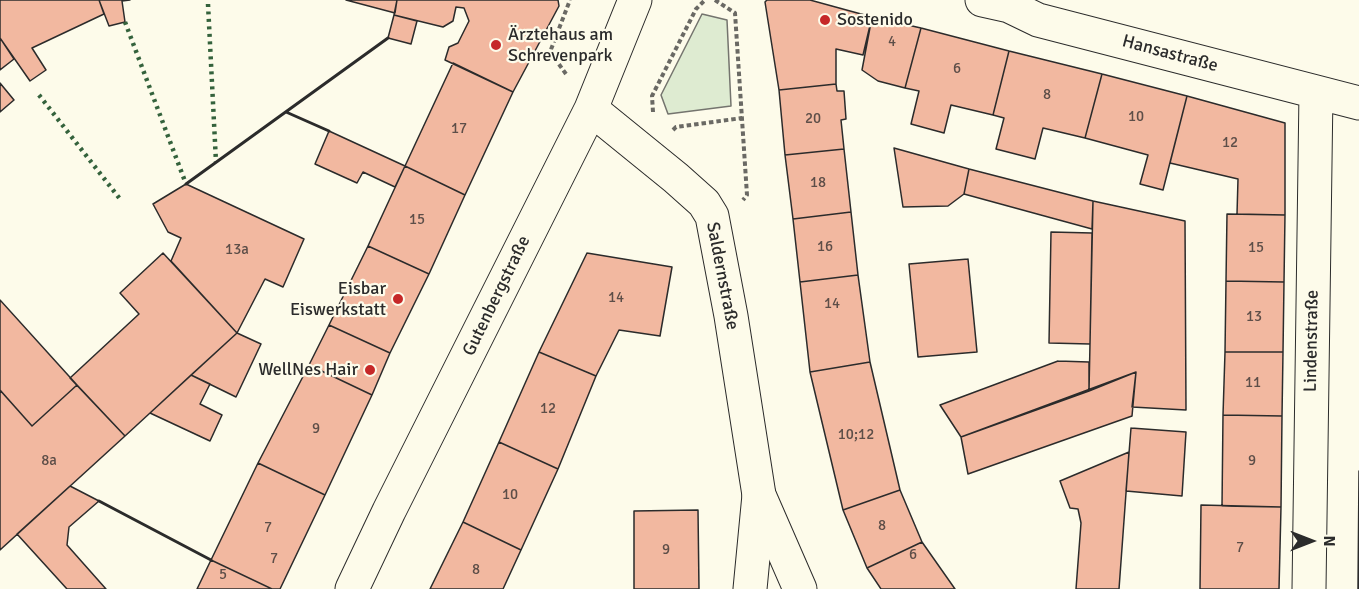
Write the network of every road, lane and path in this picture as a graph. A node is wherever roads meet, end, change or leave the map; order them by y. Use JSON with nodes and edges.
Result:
{"nodes":[{"id":1,"x":570,"y":0,"type":"edge"},
{"id":2,"x":634,"y":0,"type":"edge"},
{"id":3,"x":705,"y":0,"type":"edge"},
{"id":4,"x":715,"y":0,"type":"edge"},
{"id":5,"x":982,"y":0,"type":"edge"},
{"id":6,"x":550,"y":52,"type":"dead end"},
{"id":7,"x":1316,"y":92,"type":"junction"},
{"id":8,"x":1359,"y":103,"type":"edge"},
{"id":9,"x":591,"y":109,"type":"junction"},
{"id":10,"x":654,"y":118,"type":"dead end"},
{"id":11,"x":742,"y":118,"type":"junction"},
{"id":12,"x":669,"y":133,"type":"dead end"},
{"id":13,"x":716,"y":232,"type":"junction"},
{"id":14,"x":759,"y":495,"type":"junction"},
{"id":15,"x":352,"y":589,"type":"edge"},
{"id":16,"x":750,"y":589,"type":"edge"},
{"id":17,"x":800,"y":589,"type":"edge"},
{"id":18,"x":1309,"y":589,"type":"edge"}],
"edges":[{"from":1,"to":6,"type":"path"},
{"from":2,"to":9,"type":"street","name":"Gutenbergstraße"},
{"from":3,"to":10,"type":"path"},
{"from":4,"to":11,"type":"path"},
{"from":5,"to":7,"type":"street","name":"Hansastraße"},
{"from":7,"to":8,"type":"street","name":"Hansastraße"},
{"from":7,"to":18,"type":"street","name":"Lindenstraße"},
{"from":9,"to":13,"type":"street","name":"Saldernstraße"},
{"from":9,"to":15,"type":"street","name":"Gutenbergstraße"},
{"from":11,"to":12,"type":"path"},
{"from":11,"to":13,"type":"path"},
{"from":13,"to":14,"type":"street","name":"Saldernstraße"},
{"from":14,"to":16,"type":"street","name":"Saldernstraße"},
{"from":14,"to":17,"type":"street","name":"Saldernstraße"}]}
